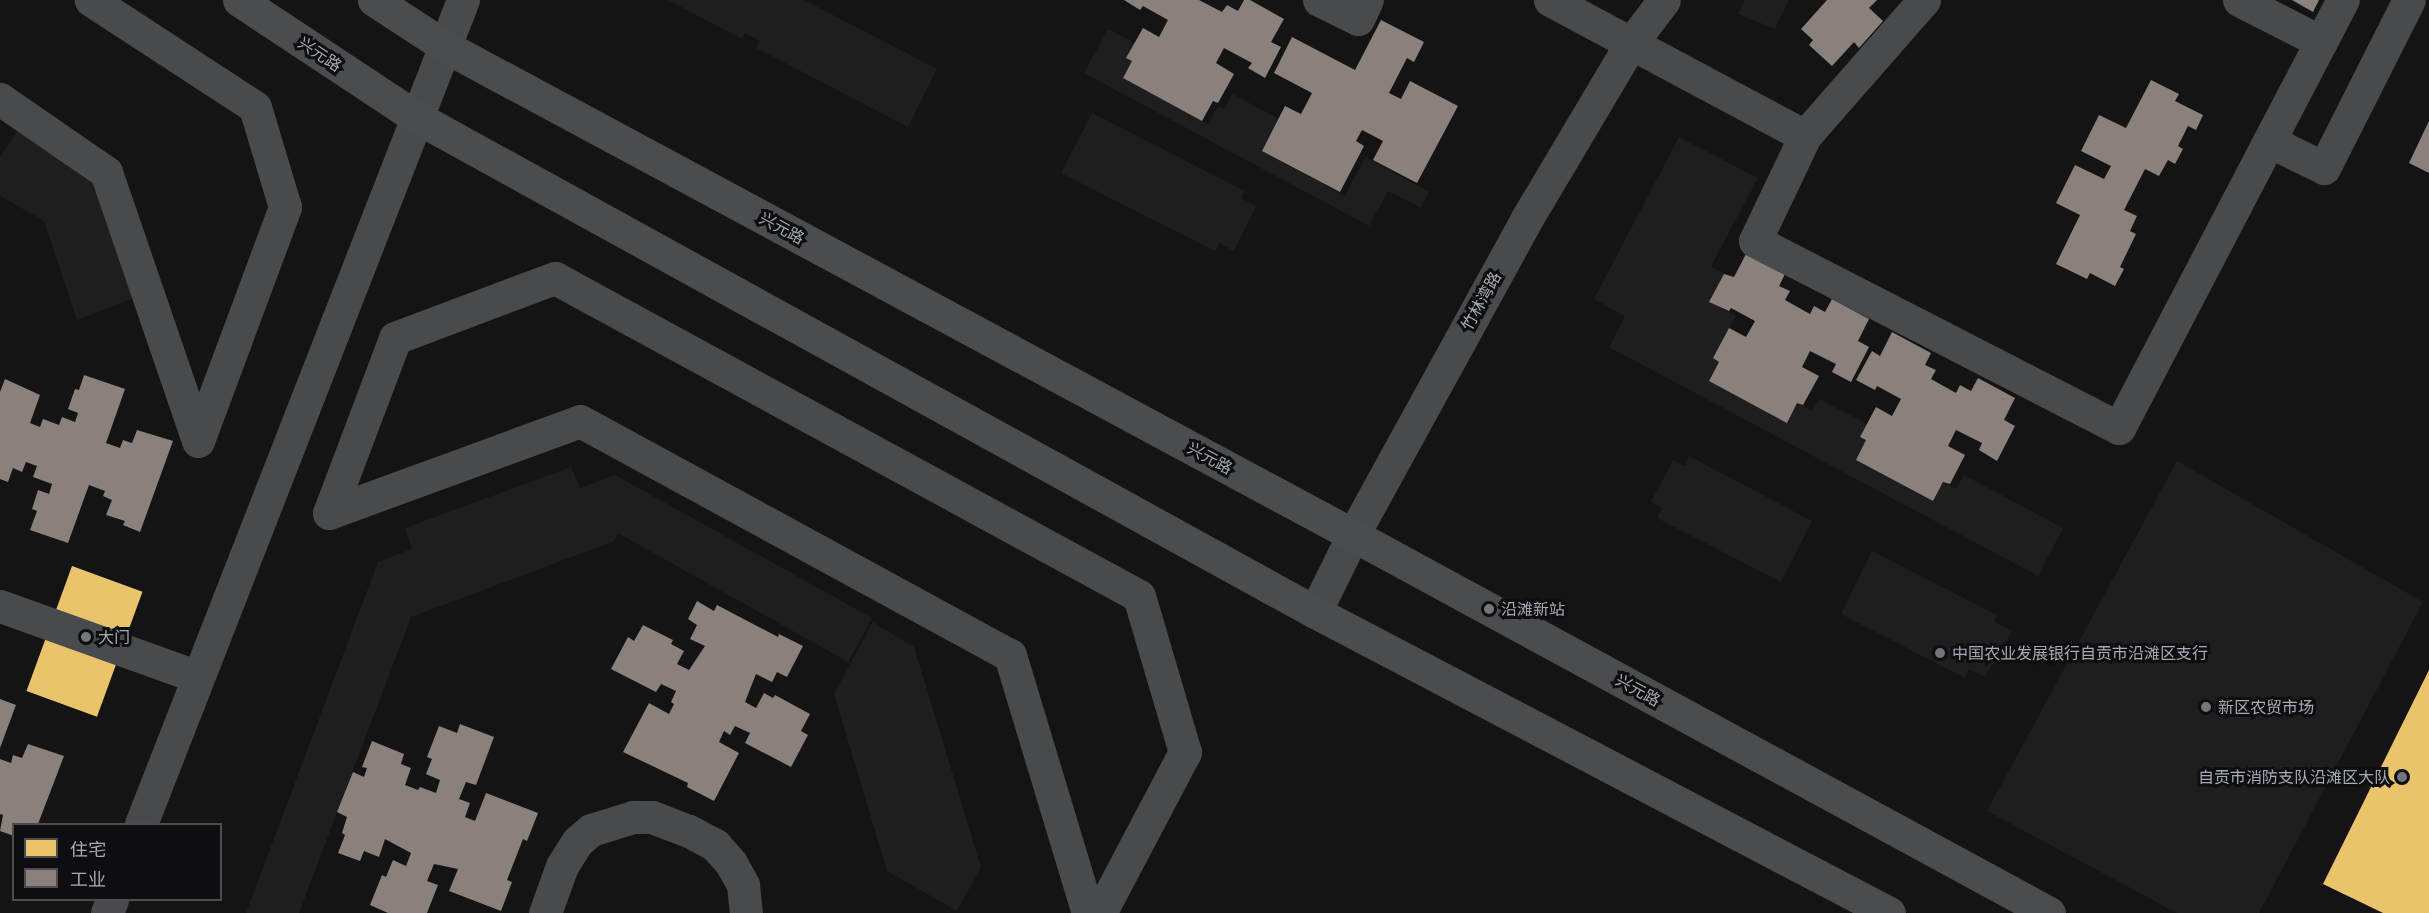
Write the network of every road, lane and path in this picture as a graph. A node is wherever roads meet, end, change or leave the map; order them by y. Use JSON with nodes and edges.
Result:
{"nodes":[{"id":1,"x":91,"y":0,"type":"edge"},
{"id":2,"x":238,"y":0,"type":"edge"},
{"id":3,"x":374,"y":0,"type":"edge"},
{"id":4,"x":464,"y":0,"type":"edge"},
{"id":5,"x":1319,"y":0,"type":"edge"},
{"id":6,"x":1367,"y":0,"type":"edge"},
{"id":7,"x":1550,"y":0,"type":"edge"},
{"id":8,"x":1664,"y":0,"type":"edge"},
{"id":9,"x":1924,"y":0,"type":"edge"},
{"id":10,"x":2239,"y":0,"type":"edge"},
{"id":11,"x":2343,"y":0,"type":"edge"},
{"id":12,"x":2409,"y":0,"type":"edge"},
{"id":13,"x":2321,"y":42,"type":"junction"},
{"id":14,"x":1630,"y":45,"type":"junction"},
{"id":15,"x":446,"y":48,"type":"junction"},
{"id":16,"x":0,"y":99,"type":"edge"},
{"id":17,"x":416,"y":117,"type":"junction"},
{"id":18,"x":1804,"y":136,"type":"junction"},
{"id":19,"x":2269,"y":141,"type":"junction"},
{"id":20,"x":1353,"y":535,"type":"junction"},
{"id":21,"x":0,"y":606,"type":"edge"},
{"id":22,"x":1315,"y":612,"type":"junction"},
{"id":23,"x":198,"y":677,"type":"junction"},
{"id":24,"x":142,"y":823,"type":"edge"},
{"id":25,"x":545,"y":913,"type":"edge"},
{"id":26,"x":746,"y":913,"type":"edge"},
{"id":27,"x":1088,"y":913,"type":"edge"},
{"id":28,"x":1100,"y":913,"type":"edge"},
{"id":29,"x":1889,"y":913,"type":"edge"},
{"id":30,"x":2049,"y":913,"type":"edge"}],
"edges":[{"from":1,"to":16,"type":"street"},
{"from":2,"to":17,"type":"main road","name":"兴元路"},
{"from":3,"to":15,"type":"main road","name":"兴元路"},
{"from":4,"to":15,"type":"street"},
{"from":5,"to":6,"type":"street"},
{"from":7,"to":14,"type":"street"},
{"from":8,"to":14,"type":"street","name":"竹林湾路"},
{"from":9,"to":18,"type":"street"},
{"from":10,"to":13,"type":"street"},
{"from":11,"to":13,"type":"street"},
{"from":12,"to":19,"type":"street"},
{"from":13,"to":19,"type":"street"},
{"from":14,"to":18,"type":"street"},
{"from":14,"to":20,"type":"street","name":"竹林湾路"},
{"from":15,"to":17,"type":"street"},
{"from":15,"to":20,"type":"main road","name":"兴元路"},
{"from":17,"to":22,"type":"main road","name":"兴元路"},
{"from":17,"to":23,"type":"street"},
{"from":18,"to":19,"type":"street"},
{"from":20,"to":22,"type":"street","name":"竹林湾路"},
{"from":20,"to":30,"type":"main road","name":"兴元路"},
{"from":21,"to":23,"type":"street"},
{"from":22,"to":29,"type":"main road","name":"兴元路"},
{"from":23,"to":24,"type":"street"},
{"from":25,"to":26,"type":"street"},
{"from":27,"to":28,"type":"street"}]}
